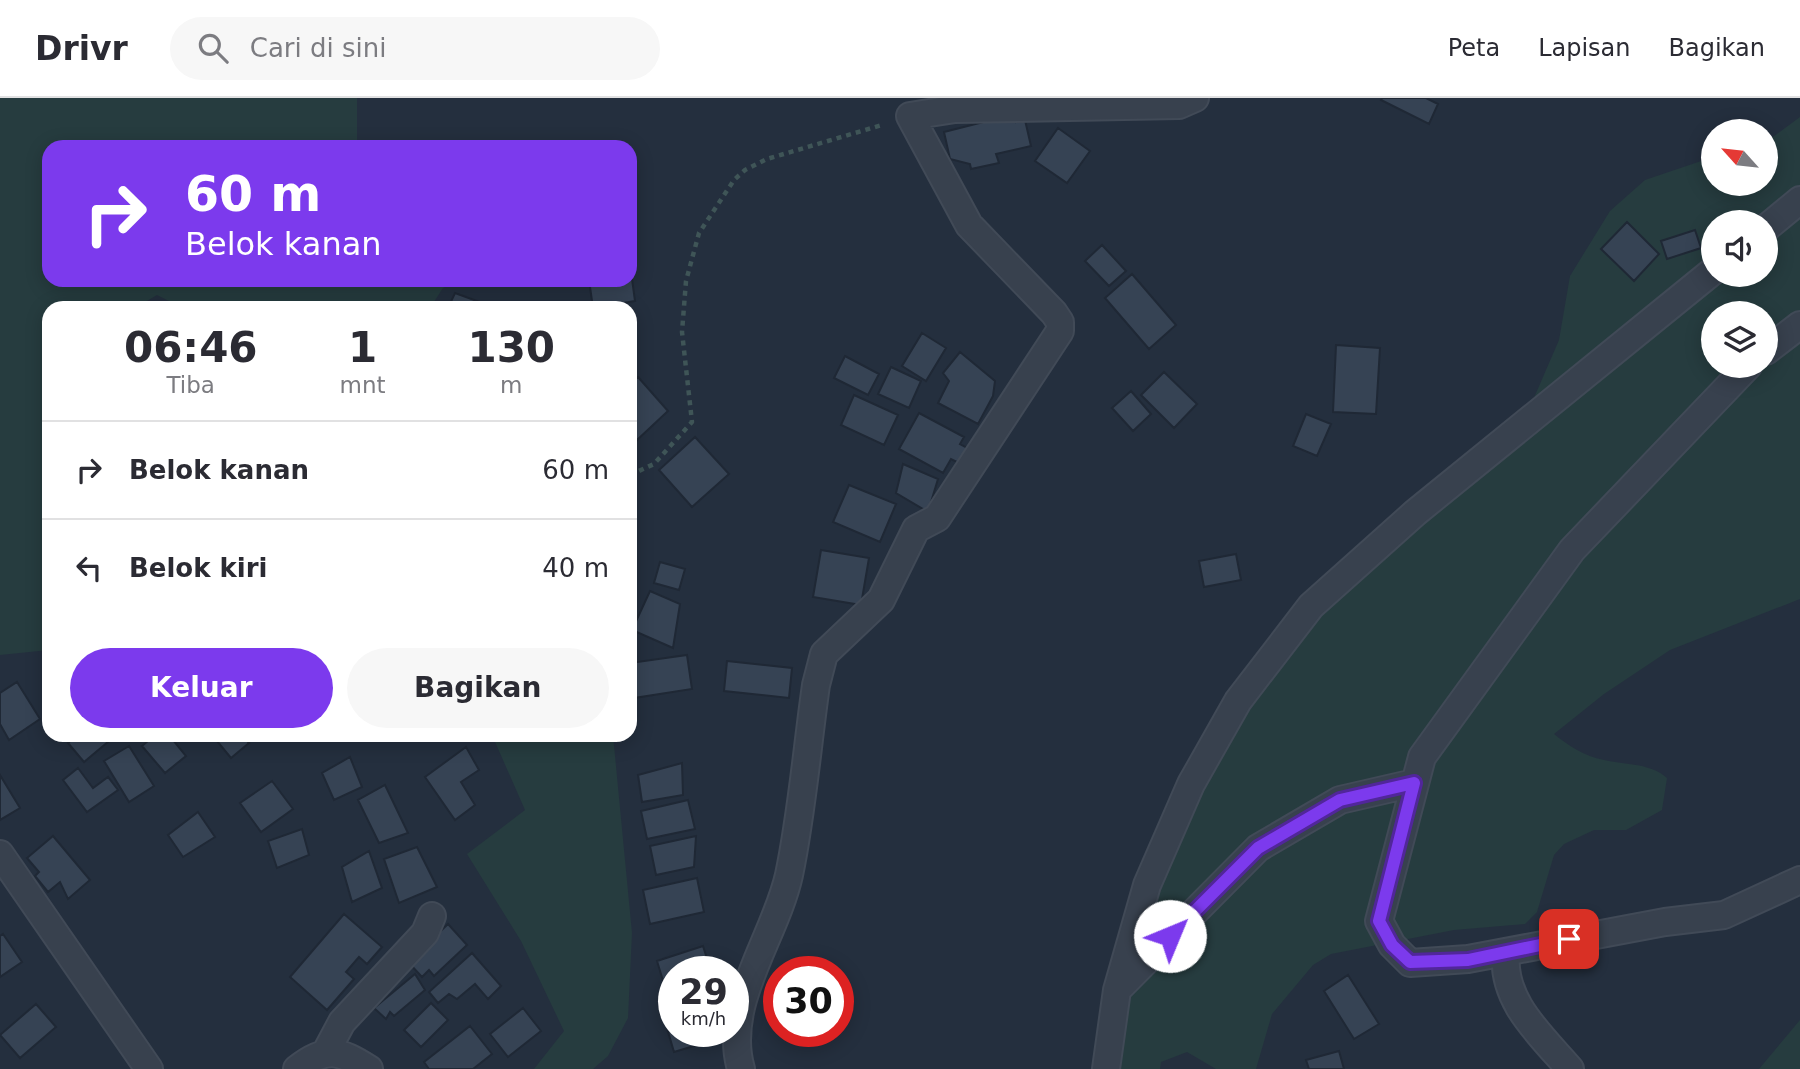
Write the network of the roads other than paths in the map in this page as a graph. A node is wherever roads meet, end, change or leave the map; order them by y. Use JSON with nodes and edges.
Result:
{"nodes":[{"id":1,"x":1195,"y":98,"type":"edge"},
{"id":2,"x":1800,"y":200,"type":"edge"},
{"id":3,"x":1778,"y":218,"type":"edge"},
{"id":4,"x":1701,"y":281,"type":"edge"},
{"id":5,"x":1800,"y":325,"type":"edge"},
{"id":6,"x":1778,"y":342,"type":"edge"},
{"id":7,"x":1737,"y":378,"type":"edge"},
{"id":8,"x":1414,"y":783,"type":"junction"},
{"id":9,"x":0,"y":854,"type":"edge"},
{"id":10,"x":1800,"y":880,"type":"edge"},
{"id":11,"x":432,"y":916,"type":"dead end"},
{"id":12,"x":1506,"y":951,"type":"junction"},
{"id":13,"x":1117,"y":990,"type":"junction"},
{"id":14,"x":326,"y":1052,"type":"junction"},
{"id":15,"x":149,"y":1069,"type":"edge"},
{"id":16,"x":297,"y":1069,"type":"edge"},
{"id":17,"x":369,"y":1069,"type":"edge"},
{"id":18,"x":741,"y":1069,"type":"edge"},
{"id":19,"x":1106,"y":1069,"type":"edge"},
{"id":20,"x":1570,"y":1069,"type":"edge"}],
"edges":[{"from":1,"to":18,"type":"street"},
{"from":2,"to":3,"type":"street"},
{"from":4,"to":13,"type":"street"},
{"from":5,"to":6,"type":"street"},
{"from":7,"to":8,"type":"street"},
{"from":8,"to":12,"type":"street"},
{"from":8,"to":13,"type":"street"},
{"from":9,"to":15,"type":"street"},
{"from":10,"to":12,"type":"street"},
{"from":11,"to":14,"type":"street"},
{"from":12,"to":20,"type":"street"},
{"from":13,"to":19,"type":"street"},
{"from":14,"to":16,"type":"street"},
{"from":14,"to":17,"type":"street"}]}
